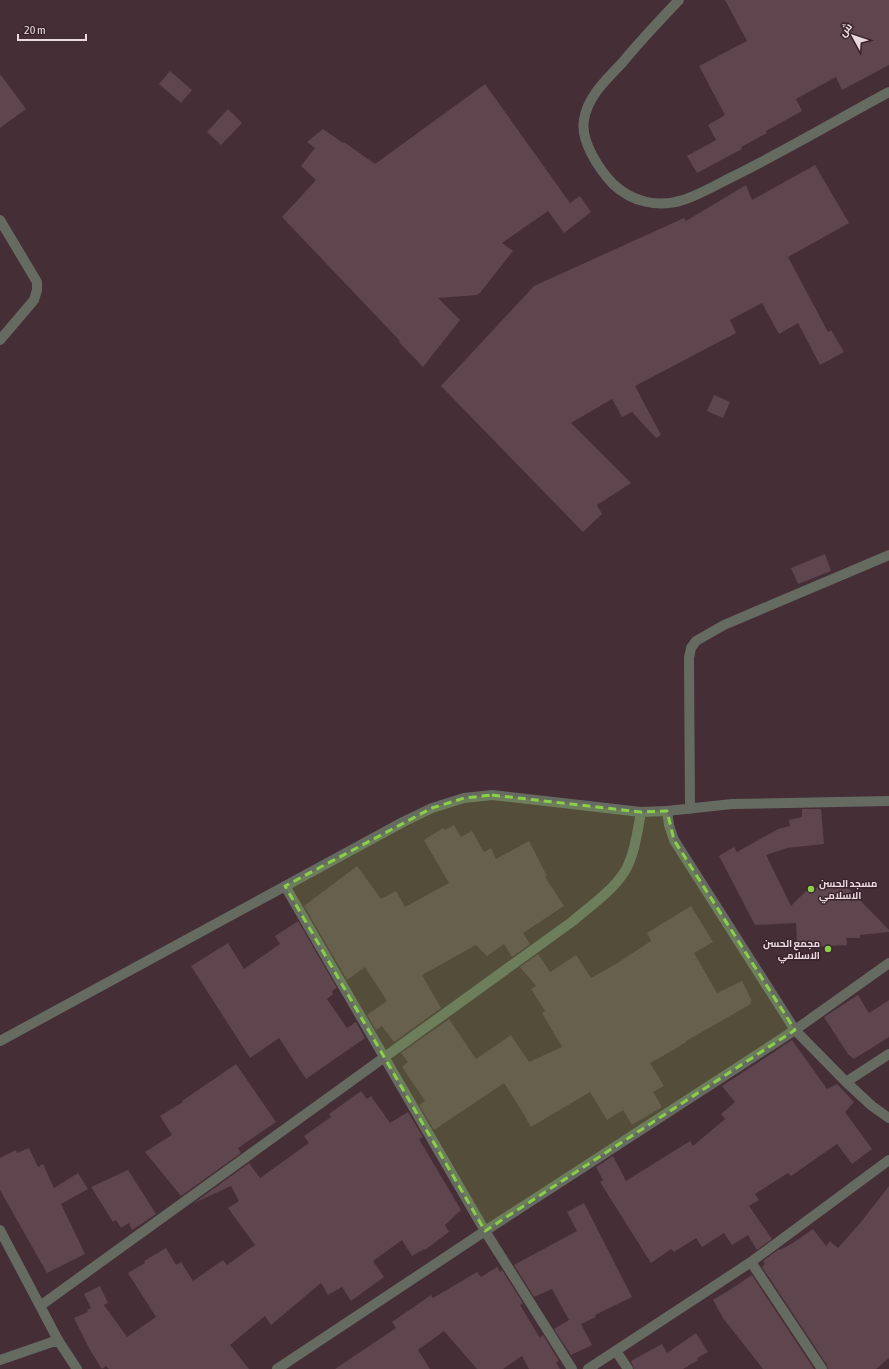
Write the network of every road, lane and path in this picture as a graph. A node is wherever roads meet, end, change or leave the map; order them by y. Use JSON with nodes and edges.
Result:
{"nodes":[{"id":1,"x":679,"y":0,"type":"edge"},
{"id":2,"x":889,"y":92,"type":"edge"},
{"id":3,"x":0,"y":220,"type":"edge"},
{"id":4,"x":0,"y":340,"type":"edge"},
{"id":5,"x":889,"y":555,"type":"edge"},
{"id":6,"x":889,"y":801,"type":"edge"},
{"id":7,"x":690,"y":809,"type":"junction"},
{"id":8,"x":667,"y":811,"type":"junction"},
{"id":9,"x":641,"y":812,"type":"junction"},
{"id":10,"x":285,"y":886,"type":"junction"},
{"id":11,"x":889,"y":962,"type":"edge"},
{"id":12,"x":795,"y":1030,"type":"junction"},
{"id":13,"x":0,"y":1041,"type":"edge"},
{"id":14,"x":889,"y":1054,"type":"edge"},
{"id":15,"x":385,"y":1058,"type":"junction"},
{"id":16,"x":846,"y":1082,"type":"junction"},
{"id":17,"x":889,"y":1118,"type":"edge"},
{"id":18,"x":889,"y":1160,"type":"edge"},
{"id":19,"x":0,"y":1230,"type":"edge"},
{"id":20,"x":485,"y":1231,"type":"junction"},
{"id":21,"x":751,"y":1262,"type":"junction"},
{"id":22,"x":40,"y":1306,"type":"junction"},
{"id":23,"x":58,"y":1340,"type":"junction"},
{"id":24,"x":616,"y":1351,"type":"junction"},
{"id":25,"x":0,"y":1360,"type":"edge"},
{"id":26,"x":77,"y":1369,"type":"edge"},
{"id":27,"x":277,"y":1369,"type":"edge"},
{"id":28,"x":572,"y":1369,"type":"edge"},
{"id":29,"x":588,"y":1369,"type":"edge"},
{"id":30,"x":628,"y":1369,"type":"edge"},
{"id":31,"x":822,"y":1369,"type":"edge"}],
"edges":[{"from":1,"to":2,"type":"street"},
{"from":3,"to":4,"type":"street"},
{"from":5,"to":7,"type":"street"},
{"from":6,"to":7,"type":"street"},
{"from":7,"to":8,"type":"street"},
{"from":8,"to":9,"type":"street"},
{"from":8,"to":12,"type":"street"},
{"from":9,"to":10,"type":"street"},
{"from":9,"to":15,"type":"street"},
{"from":10,"to":13,"type":"street"},
{"from":10,"to":15,"type":"street"},
{"from":11,"to":12,"type":"street"},
{"from":12,"to":16,"type":"street"},
{"from":12,"to":20,"type":"street"},
{"from":14,"to":16,"type":"street"},
{"from":15,"to":20,"type":"street"},
{"from":15,"to":22,"type":"street"},
{"from":16,"to":17,"type":"street"},
{"from":18,"to":21,"type":"street"},
{"from":19,"to":22,"type":"street"},
{"from":20,"to":27,"type":"street"},
{"from":20,"to":28,"type":"street"},
{"from":21,"to":24,"type":"street"},
{"from":21,"to":31,"type":"street"},
{"from":22,"to":23,"type":"street"},
{"from":23,"to":25,"type":"street"},
{"from":23,"to":26,"type":"street"},
{"from":24,"to":29,"type":"street"},
{"from":24,"to":30,"type":"street"}]}
